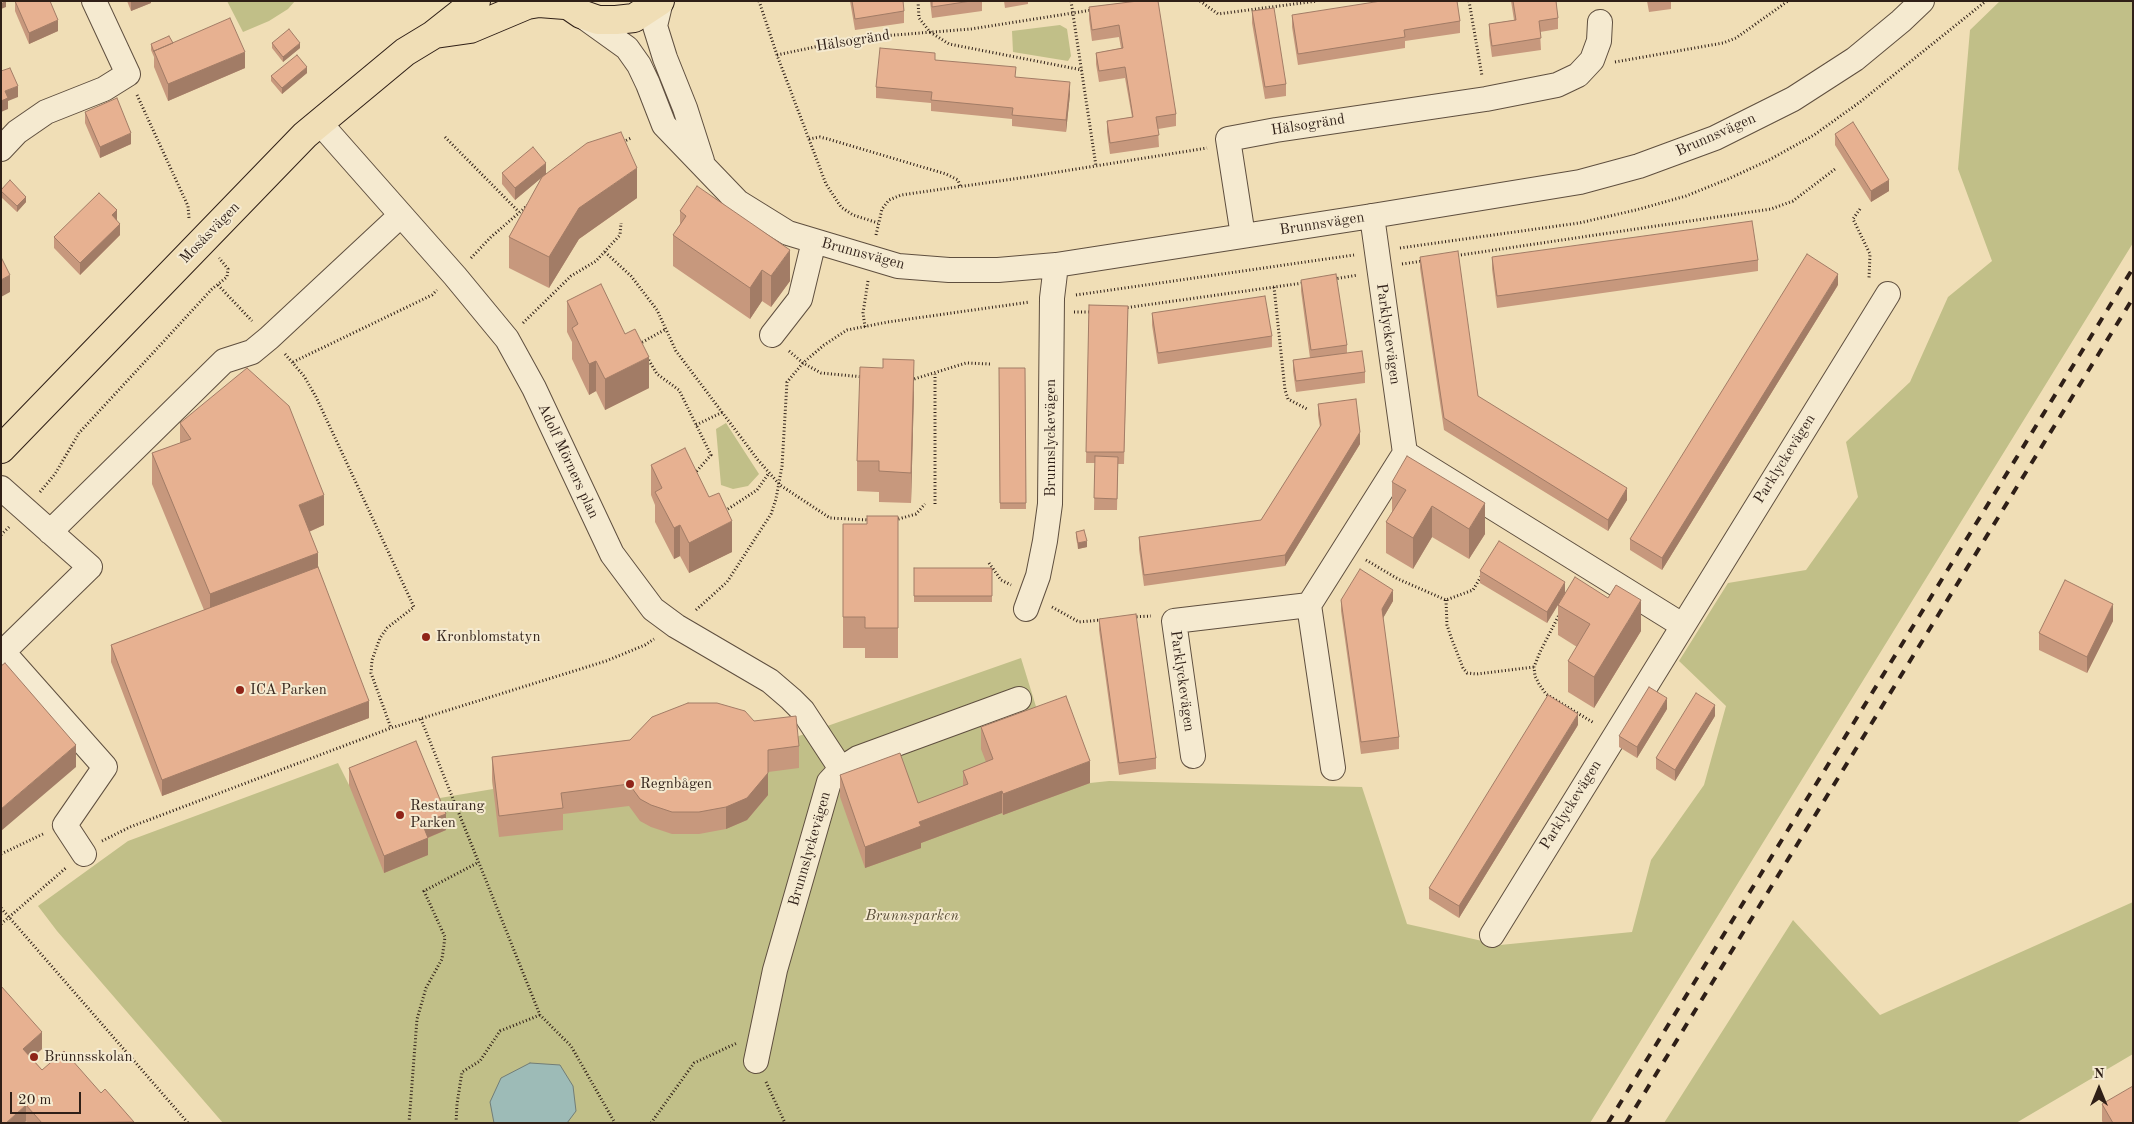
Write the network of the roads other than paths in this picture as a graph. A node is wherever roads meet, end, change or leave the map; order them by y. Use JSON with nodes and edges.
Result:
{"nodes":[{"id":1,"x":94,"y":1,"type":"edge"},
{"id":2,"x":476,"y":1,"type":"edge"},
{"id":3,"x":660,"y":1,"type":"edge"},
{"id":4,"x":1922,"y":1,"type":"edge"},
{"id":5,"x":569,"y":7,"type":"edge"},
{"id":6,"x":1600,"y":22,"type":"dead end"},
{"id":7,"x":434,"y":35,"type":"junction"},
{"id":8,"x":319,"y":122,"type":"junction"},
{"id":9,"x":1,"y":149,"type":"edge"},
{"id":10,"x":704,"y":165,"type":"junction"},
{"id":11,"x":401,"y":215,"type":"junction"},
{"id":12,"x":1372,"y":216,"type":"junction"},
{"id":13,"x":1243,"y":236,"type":"junction"},
{"id":14,"x":814,"y":241,"type":"junction"},
{"id":15,"x":1056,"y":265,"type":"junction"},
{"id":16,"x":1884,"y":299,"type":"road end"},
{"id":17,"x":772,"y":335,"type":"road end"},
{"id":18,"x":1,"y":449,"type":"edge"},
{"id":19,"x":1405,"y":453,"type":"junction"},
{"id":20,"x":1,"y":488,"type":"edge"},
{"id":21,"x":50,"y":532,"type":"junction"},
{"id":22,"x":1028,"y":602,"type":"road end"},
{"id":23,"x":1309,"y":605,"type":"junction"},
{"id":24,"x":1682,"y":625,"type":"junction"},
{"id":25,"x":1019,"y":699,"type":"dead end"},
{"id":26,"x":1193,"y":756,"type":"dead end"},
{"id":27,"x":1333,"y":768,"type":"dead end"},
{"id":28,"x":841,"y":770,"type":"junction"},
{"id":29,"x":84,"y":854,"type":"road end"},
{"id":30,"x":1492,"y":935,"type":"dead end"},
{"id":31,"x":756,"y":1061,"type":"road end"}],
"edges":[{"from":1,"to":9,"type":"street"},
{"from":2,"to":7,"type":"main road","name":"Mosåsvägen"},
{"from":3,"to":5,"type":"main road","name":"Mosåsvägen"},
{"from":3,"to":10,"type":"street","name":"Brunnsvägen"},
{"from":4,"to":12,"type":"street","name":"Brunnsvägen"},
{"from":5,"to":7,"type":"main road","name":"Mosåsvägen"},
{"from":5,"to":10,"type":"street","name":"Brunnsvägen"},
{"from":6,"to":13,"type":"street","name":"Hälsogränd"},
{"from":7,"to":8,"type":"main road","name":"Mosåsvägen"},
{"from":8,"to":11,"type":"street","name":"Adolf Mörners plan"},
{"from":8,"to":18,"type":"main road","name":"Mosåsvägen"},
{"from":10,"to":14,"type":"street","name":"Brunnsvägen"},
{"from":11,"to":21,"type":"street"},
{"from":11,"to":28,"type":"street","name":"Adolf Mörners plan"},
{"from":12,"to":13,"type":"street","name":"Brunnsvägen"},
{"from":12,"to":19,"type":"street","name":"Parklyckevägen"},
{"from":13,"to":15,"type":"street","name":"Brunnsvägen"},
{"from":14,"to":15,"type":"street","name":"Brunnsvägen"},
{"from":14,"to":17,"type":"street"},
{"from":15,"to":22,"type":"street","name":"Brunnslyckevägen"},
{"from":16,"to":24,"type":"street","name":"Parklyckevägen"},
{"from":19,"to":23,"type":"street"},
{"from":19,"to":24,"type":"street"},
{"from":20,"to":21,"type":"street"},
{"from":21,"to":29,"type":"street"},
{"from":23,"to":26,"type":"street","name":"Parklyckevägen"},
{"from":23,"to":27,"type":"street"},
{"from":24,"to":30,"type":"street","name":"Parklyckevägen"},
{"from":25,"to":28,"type":"street","name":"Brunnslyckevägen"},
{"from":28,"to":31,"type":"street","name":"Brunnslyckevägen"}]}
